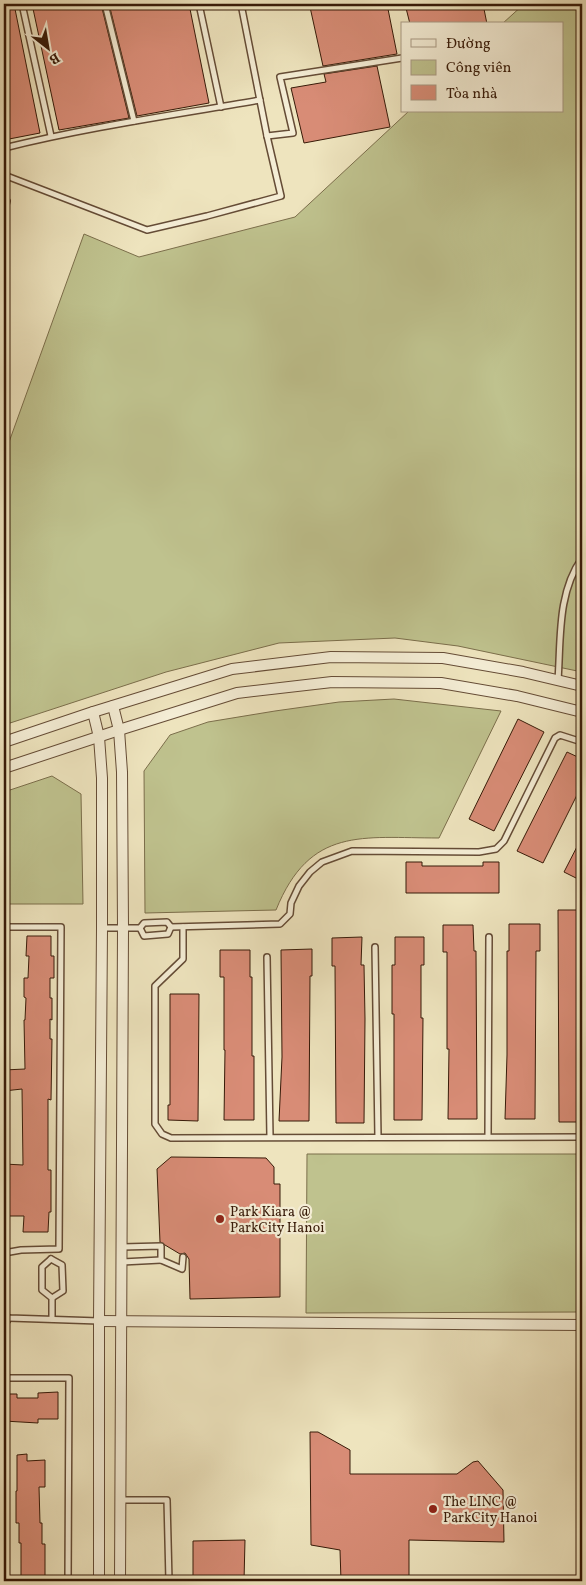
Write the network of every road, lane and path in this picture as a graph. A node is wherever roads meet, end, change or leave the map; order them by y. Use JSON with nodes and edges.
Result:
{"nodes":[{"id":1,"x":22,"y":4,"type":"edge"},
{"id":2,"x":106,"y":4,"type":"edge"},
{"id":3,"x":199,"y":4,"type":"edge"},
{"id":4,"x":240,"y":4,"type":"edge"},
{"id":5,"x":401,"y":58,"type":"edge"},
{"id":6,"x":260,"y":100,"type":"junction"},
{"id":7,"x":221,"y":107,"type":"junction"},
{"id":8,"x":134,"y":121,"type":"junction"},
{"id":9,"x":51,"y":136,"type":"junction"},
{"id":10,"x":267,"y":136,"type":"junction"},
{"id":11,"x":4,"y":148,"type":"edge"},
{"id":12,"x":4,"y":175,"type":"edge"},
{"id":13,"x":4,"y":199,"type":"edge"},
{"id":14,"x":4,"y":212,"type":"edge"},
{"id":15,"x":582,"y":558,"type":"edge"},
{"id":16,"x":558,"y":680,"type":"junction"},
{"id":17,"x":582,"y":686,"type":"edge"},
{"id":18,"x":113,"y":706,"type":"junction"},
{"id":19,"x":93,"y":712,"type":"junction"},
{"id":20,"x":582,"y":712,"type":"edge"},
{"id":21,"x":119,"y":730,"type":"junction"},
{"id":22,"x":99,"y":737,"type":"junction"},
{"id":23,"x":4,"y":742,"type":"edge"},
{"id":24,"x":582,"y":742,"type":"edge"},
{"id":25,"x":4,"y":768,"type":"edge"},
{"id":26,"x":4,"y":927,"type":"edge"},
{"id":27,"x":183,"y":927,"type":"junction"},
{"id":28,"x":102,"y":928,"type":"junction"},
{"id":29,"x":123,"y":928,"type":"junction"},
{"id":30,"x":140,"y":928,"type":"junction"},
{"id":31,"x":171,"y":928,"type":"junction"},
{"id":32,"x":488,"y":937,"type":"dead end"},
{"id":33,"x":375,"y":947,"type":"dead end"},
{"id":34,"x":267,"y":957,"type":"dead end"},
{"id":35,"x":270,"y":1137,"type":"junction"},
{"id":36,"x":378,"y":1137,"type":"junction"},
{"id":37,"x":488,"y":1137,"type":"junction"},
{"id":38,"x":582,"y":1137,"type":"edge"},
{"id":39,"x":122,"y":1247,"type":"junction"},
{"id":40,"x":51,"y":1249,"type":"junction"},
{"id":41,"x":4,"y":1253,"type":"edge"},
{"id":42,"x":183,"y":1257,"type":"dead end"},
{"id":43,"x":51,"y":1259,"type":"junction"},
{"id":44,"x":161,"y":1260,"type":"junction"},
{"id":45,"x":121,"y":1262,"type":"junction"},
{"id":46,"x":52,"y":1298,"type":"junction"},
{"id":47,"x":6,"y":1317,"type":"edge"},
{"id":48,"x":52,"y":1319,"type":"junction"},
{"id":49,"x":99,"y":1321,"type":"junction"},
{"id":50,"x":121,"y":1322,"type":"junction"},
{"id":51,"x":582,"y":1325,"type":"edge"},
{"id":52,"x":4,"y":1326,"type":"edge"},
{"id":53,"x":4,"y":1378,"type":"edge"},
{"id":54,"x":120,"y":1500,"type":"junction"},
{"id":55,"x":68,"y":1581,"type":"edge"},
{"id":56,"x":99,"y":1581,"type":"edge"},
{"id":57,"x":120,"y":1581,"type":"edge"},
{"id":58,"x":169,"y":1581,"type":"edge"}],
"edges":[{"from":1,"to":9,"type":"lane"},
{"from":2,"to":8,"type":"lane"},
{"from":3,"to":7,"type":"lane"},
{"from":4,"to":6,"type":"lane"},
{"from":5,"to":10,"type":"lane"},
{"from":6,"to":7,"type":"lane"},
{"from":6,"to":10,"type":"lane"},
{"from":7,"to":8,"type":"lane"},
{"from":8,"to":9,"type":"lane"},
{"from":9,"to":11,"type":"lane"},
{"from":10,"to":12,"type":"lane"},
{"from":13,"to":14,"type":"lane"},
{"from":15,"to":16,"type":"lane"},
{"from":16,"to":17,"type":"street"},
{"from":16,"to":18,"type":"street"},
{"from":18,"to":19,"type":"street"},
{"from":18,"to":21,"type":"street"},
{"from":19,"to":22,"type":"street"},
{"from":19,"to":23,"type":"street"},
{"from":20,"to":21,"type":"street"},
{"from":21,"to":22,"type":"street"},
{"from":21,"to":29,"type":"street"},
{"from":22,"to":25,"type":"street"},
{"from":22,"to":28,"type":"street"},
{"from":24,"to":27,"type":"lane"},
{"from":26,"to":40,"type":"lane"},
{"from":27,"to":31,"type":"lane"},
{"from":27,"to":35,"type":"lane"},
{"from":28,"to":29,"type":"lane"},
{"from":28,"to":49,"type":"street"},
{"from":29,"to":30,"type":"lane"},
{"from":29,"to":39,"type":"street"},
{"from":30,"to":31,"type":"lane"},
{"from":30,"to":31,"type":"lane"},
{"from":32,"to":37,"type":"lane"},
{"from":33,"to":36,"type":"lane"},
{"from":34,"to":35,"type":"lane"},
{"from":35,"to":36,"type":"lane"},
{"from":36,"to":37,"type":"lane"},
{"from":37,"to":38,"type":"lane"},
{"from":39,"to":44,"type":"lane"},
{"from":39,"to":45,"type":"street"},
{"from":40,"to":41,"type":"lane"},
{"from":40,"to":43,"type":"lane"},
{"from":42,"to":44,"type":"lane"},
{"from":43,"to":46,"type":"lane"},
{"from":43,"to":46,"type":"lane"},
{"from":44,"to":45,"type":"lane"},
{"from":45,"to":50,"type":"street"},
{"from":46,"to":48,"type":"lane"},
{"from":47,"to":48,"type":"lane"},
{"from":47,"to":52,"type":"lane"},
{"from":48,"to":49,"type":"lane"},
{"from":49,"to":50,"type":"street"},
{"from":49,"to":56,"type":"street"},
{"from":50,"to":51,"type":"street"},
{"from":50,"to":54,"type":"street"},
{"from":53,"to":55,"type":"lane"},
{"from":54,"to":57,"type":"street"},
{"from":54,"to":58,"type":"lane"}]}
